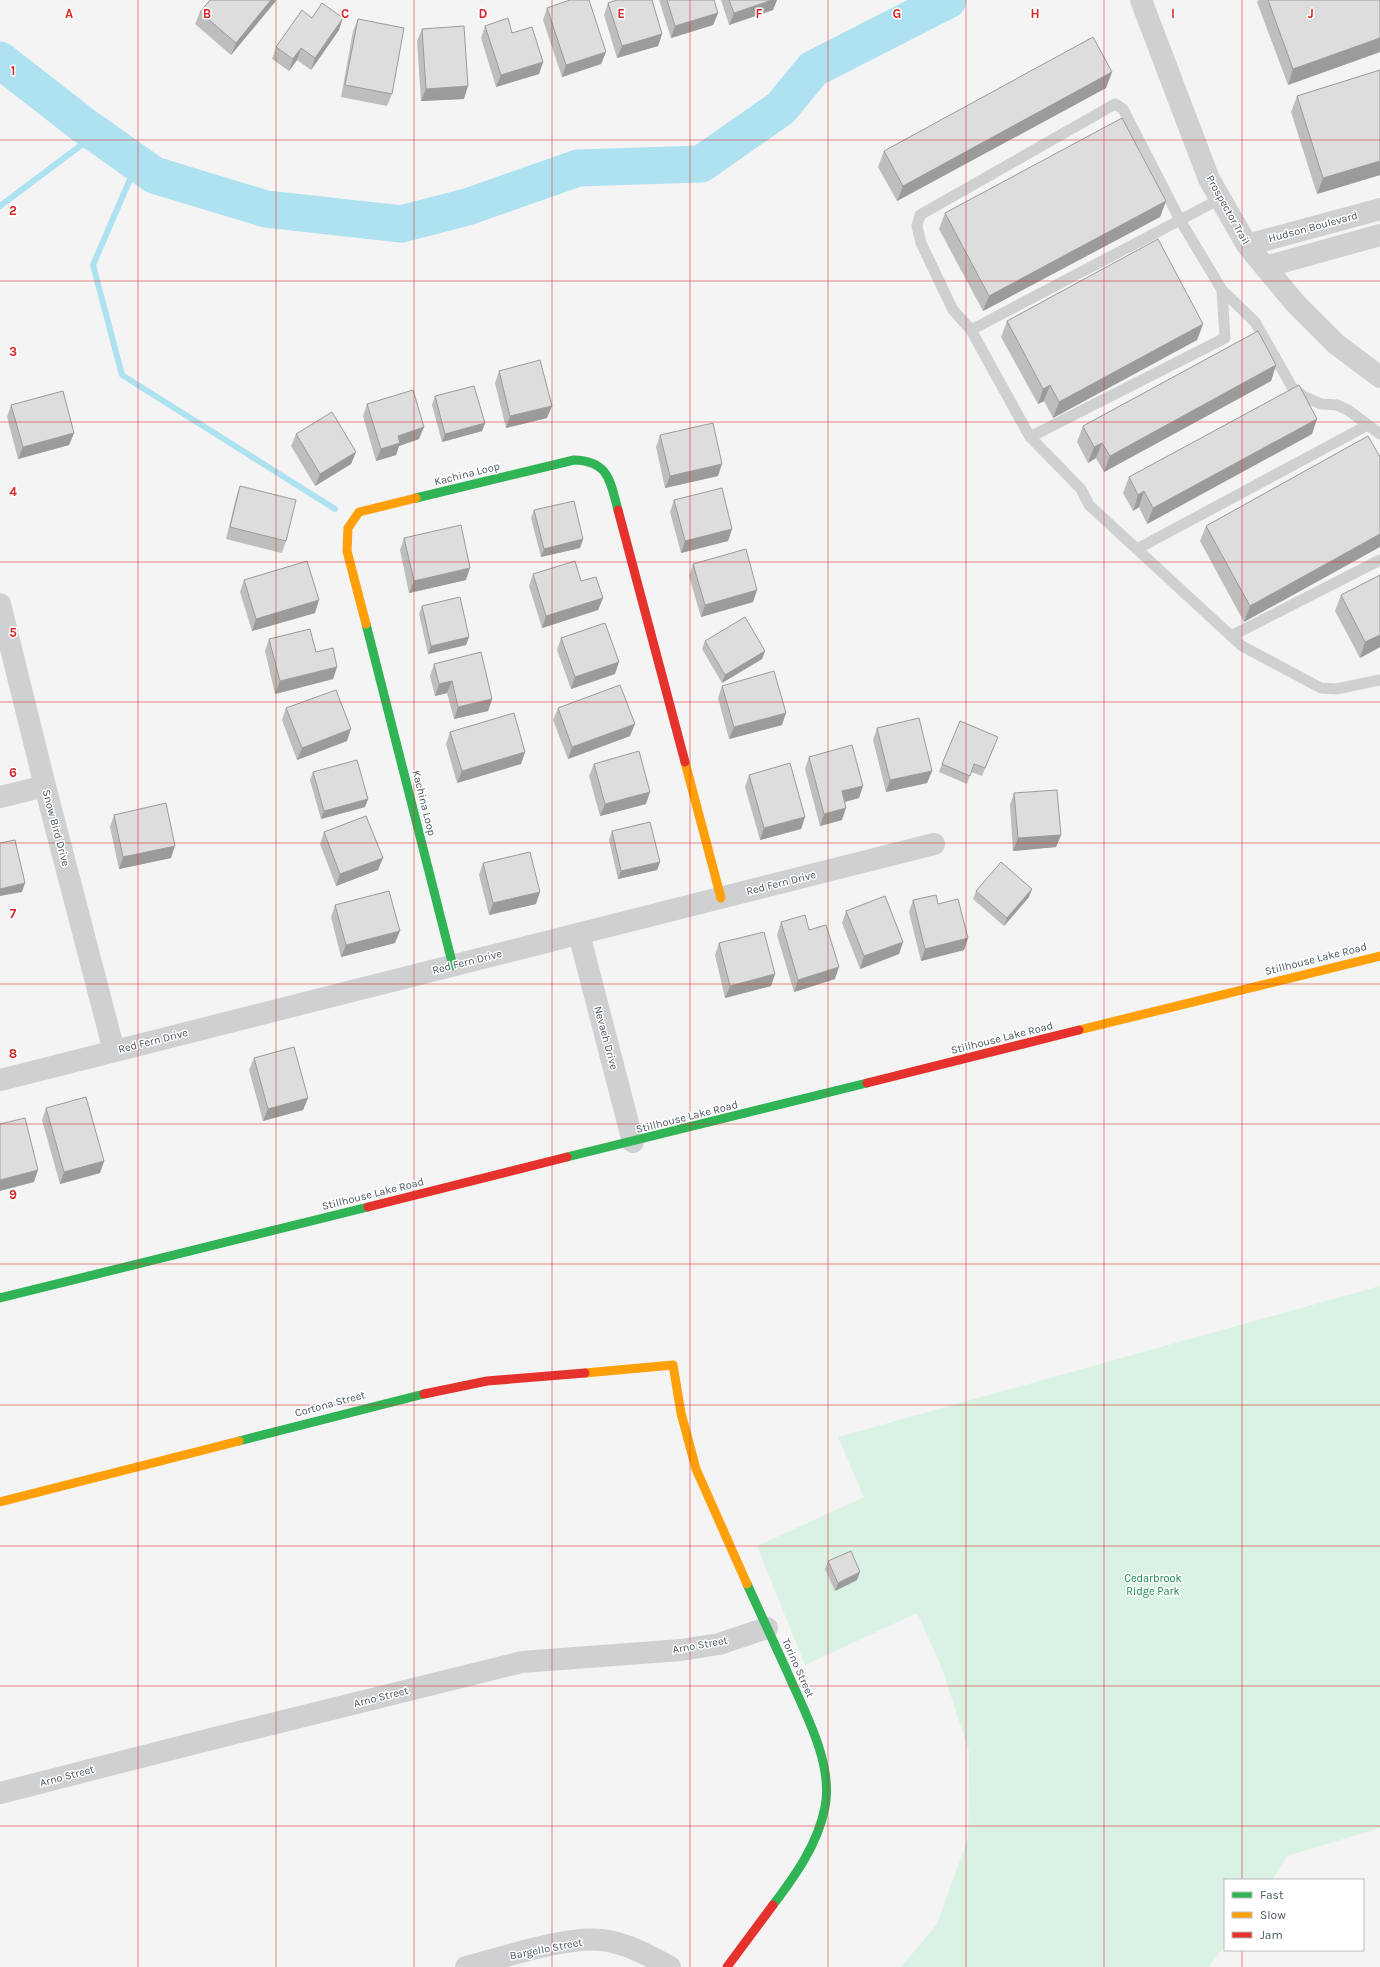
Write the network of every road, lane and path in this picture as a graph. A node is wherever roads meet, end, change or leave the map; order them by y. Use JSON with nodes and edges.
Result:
{"nodes":[{"id":1,"x":1141,"y":0,"type":"edge"},
{"id":2,"x":1220,"y":199,"type":"junction"},
{"id":3,"x":1380,"y":209,"type":"edge"},
{"id":4,"x":1180,"y":220,"type":"junction"},
{"id":5,"x":1380,"y":236,"type":"edge"},
{"id":6,"x":1247,"y":245,"type":"junction"},
{"id":7,"x":1265,"y":266,"type":"junction"},
{"id":8,"x":1222,"y":290,"type":"junction"},
{"id":9,"x":971,"y":330,"type":"junction"},
{"id":10,"x":1380,"y":377,"type":"edge"},
{"id":11,"x":1368,"y":425,"type":"junction"},
{"id":12,"x":1380,"y":434,"type":"edge"},
{"id":13,"x":1030,"y":437,"type":"junction"},
{"id":14,"x":1137,"y":549,"type":"junction"},
{"id":15,"x":1380,"y":560,"type":"edge"},
{"id":16,"x":0,"y":604,"type":"edge"},
{"id":17,"x":1231,"y":636,"type":"junction"},
{"id":18,"x":1380,"y":680,"type":"edge"},
{"id":19,"x":45,"y":786,"type":"junction"},
{"id":20,"x":0,"y":797,"type":"edge"},
{"id":21,"x":934,"y":844,"type":"dead end"},
{"id":22,"x":721,"y":898,"type":"junction"},
{"id":23,"x":579,"y":934,"type":"junction"},
{"id":24,"x":1380,"y":956,"type":"edge"},
{"id":25,"x":453,"y":966,"type":"junction"},
{"id":26,"x":114,"y":1051,"type":"junction"},
{"id":27,"x":0,"y":1080,"type":"edge"},
{"id":28,"x":633,"y":1142,"type":"junction"},
{"id":29,"x":0,"y":1298,"type":"edge"},
{"id":30,"x":673,"y":1365,"type":"joint"},
{"id":31,"x":0,"y":1502,"type":"edge"},
{"id":32,"x":767,"y":1628,"type":"junction"},
{"id":33,"x":0,"y":1793,"type":"edge"},
{"id":34,"x":466,"y":1967,"type":"edge"},
{"id":35,"x":670,"y":1967,"type":"edge"},
{"id":36,"x":727,"y":1967,"type":"edge"}],
"edges":[{"from":1,"to":2,"type":"street","name":"Prospector Trail"},
{"from":2,"to":4,"type":"lane"},
{"from":2,"to":6,"type":"street","name":"Prospector Trail"},
{"from":3,"to":6,"type":"street","name":"Hudson Boulevard"},
{"from":4,"to":8,"type":"lane"},
{"from":4,"to":9,"type":"lane"},
{"from":4,"to":9,"type":"lane"},
{"from":5,"to":7,"type":"street"},
{"from":6,"to":7,"type":"street","name":"Prospector Trail"},
{"from":7,"to":10,"type":"street","name":"Prospector Trail"},
{"from":8,"to":11,"type":"lane"},
{"from":8,"to":13,"type":"lane"},
{"from":9,"to":13,"type":"lane"},
{"from":11,"to":12,"type":"lane"},
{"from":11,"to":14,"type":"lane"},
{"from":13,"to":14,"type":"lane"},
{"from":14,"to":17,"type":"lane"},
{"from":15,"to":17,"type":"lane"},
{"from":16,"to":19,"type":"street","name":"Snow Bird Drive"},
{"from":17,"to":18,"type":"lane"},
{"from":19,"to":20,"type":"street"},
{"from":19,"to":26,"type":"street","name":"Snow Bird Drive"},
{"from":21,"to":22,"type":"street","name":"Red Fern Drive"},
{"from":22,"to":23,"type":"street","name":"Red Fern Drive"},
{"from":22,"to":25,"type":"street","name":"Kachina Loop"},
{"from":23,"to":25,"type":"street","name":"Red Fern Drive"},
{"from":23,"to":28,"type":"street","name":"Nevaeh Drive"},
{"from":24,"to":28,"type":"street","name":"Stillhouse Lake Road"},
{"from":25,"to":26,"type":"street","name":"Red Fern Drive"},
{"from":26,"to":27,"type":"street","name":"Red Fern Drive"},
{"from":28,"to":29,"type":"street","name":"Stillhouse Lake Road"},
{"from":30,"to":31,"type":"street","name":"Cortona Street"},
{"from":30,"to":32,"type":"street","name":"Torino Street"},
{"from":32,"to":33,"type":"street","name":"Arno Street"},
{"from":32,"to":36,"type":"street","name":"Torino Street"},
{"from":34,"to":35,"type":"street","name":"Bargello Street"}]}
